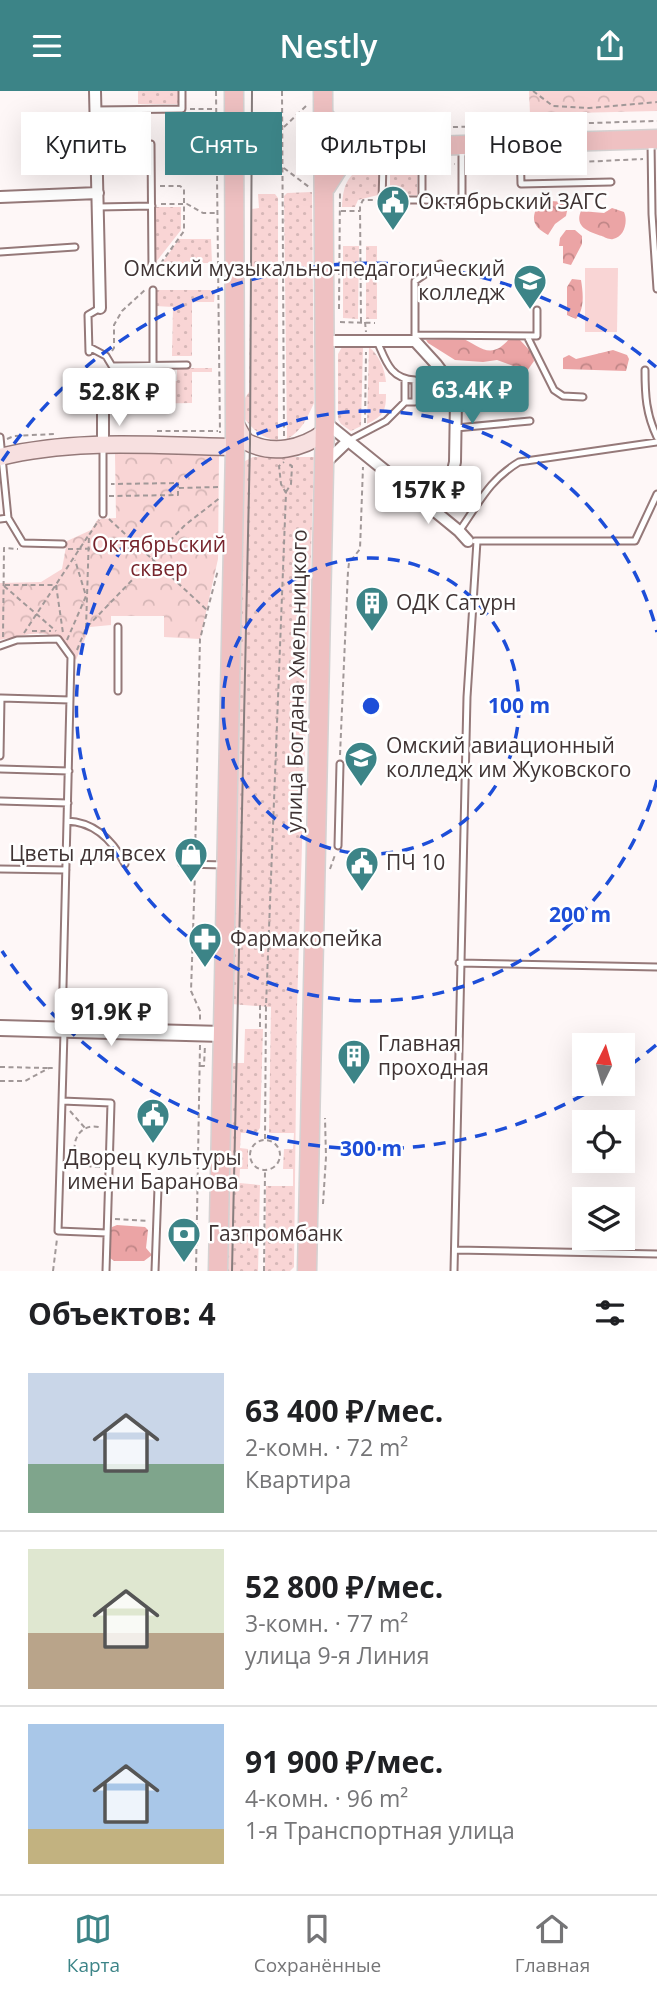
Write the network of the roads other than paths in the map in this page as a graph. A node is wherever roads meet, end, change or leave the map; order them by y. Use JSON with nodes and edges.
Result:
{"nodes":[{"id":1,"x":95,"y":91,"type":"edge"},
{"id":2,"x":182,"y":91,"type":"edge"},
{"id":3,"x":234,"y":91,"type":"edge"},
{"id":4,"x":323,"y":91,"type":"edge"},
{"id":5,"x":96,"y":110,"type":"joint"},
{"id":6,"x":324,"y":112,"type":"edge"},
{"id":7,"x":654,"y":139,"type":"edge"},
{"id":8,"x":151,"y":144,"type":"dead end"},
{"id":9,"x":451,"y":145,"type":"edge"},
{"id":10,"x":462,"y":145,"type":"junction"},
{"id":11,"x":465,"y":145,"type":"edge"},
{"id":12,"x":587,"y":145,"type":"edge"},
{"id":13,"x":97,"y":175,"type":"edge"},
{"id":14,"x":326,"y":175,"type":"edge"},
{"id":15,"x":334,"y":175,"type":"edge"},
{"id":16,"x":383,"y":175,"type":"edge"},
{"id":17,"x":422,"y":175,"type":"edge"},
{"id":18,"x":521,"y":175,"type":"edge"},
{"id":19,"x":611,"y":182,"type":"dead end"},
{"id":20,"x":326,"y":190,"type":"junction"},
{"id":21,"x":98,"y":193,"type":"junction"},
{"id":22,"x":0,"y":197,"type":"edge"},
{"id":23,"x":422,"y":201,"type":"junction"},
{"id":24,"x":152,"y":205,"type":"junction"},
{"id":25,"x":98,"y":207,"type":"junction"},
{"id":26,"x":75,"y":247,"type":"dead end"},
{"id":27,"x":0,"y":252,"type":"edge"},
{"id":28,"x":439,"y":264,"type":"dead end"},
{"id":29,"x":155,"y":267,"type":"road end"},
{"id":30,"x":657,"y":289,"type":"edge"},
{"id":31,"x":153,"y":290,"type":"dead end"},
{"id":32,"x":100,"y":308,"type":"joint"},
{"id":33,"x":537,"y":310,"type":"dead end"},
{"id":34,"x":527,"y":336,"type":"junction"},
{"id":35,"x":415,"y":338,"type":"junction"},
{"id":36,"x":332,"y":341,"type":"junction"},
{"id":37,"x":371,"y":341,"type":"junction"},
{"id":38,"x":153,"y":365,"type":"junction"},
{"id":39,"x":187,"y":365,"type":"dead end"},
{"id":40,"x":645,"y":370,"type":"dead end"},
{"id":41,"x":405,"y":380,"type":"junction"},
{"id":42,"x":583,"y":397,"type":"dead end"},
{"id":43,"x":405,"y":402,"type":"junction"},
{"id":44,"x":103,"y":409,"type":"dead end"},
{"id":45,"x":530,"y":421,"type":"dead end"},
{"id":46,"x":235,"y":423,"type":"junction"},
{"id":47,"x":325,"y":427,"type":"junction"},
{"id":48,"x":456,"y":428,"type":"junction"},
{"id":49,"x":0,"y":437,"type":"edge"},
{"id":50,"x":657,"y":439,"type":"edge"},
{"id":51,"x":348,"y":441,"type":"junction"},
{"id":52,"x":228,"y":443,"type":"junction"},
{"id":53,"x":103,"y":446,"type":"junction"},
{"id":54,"x":2,"y":456,"type":"edge"},
{"id":55,"x":324,"y":463,"type":"junction"},
{"id":56,"x":409,"y":490,"type":"junction"},
{"id":57,"x":657,"y":494,"type":"edge"},
{"id":58,"x":103,"y":514,"type":"road end"},
{"id":59,"x":8,"y":518,"type":"junction"},
{"id":60,"x":0,"y":519,"type":"edge"},
{"id":61,"x":460,"y":531,"type":"junction"},
{"id":62,"x":472,"y":541,"type":"junction"},
{"id":63,"x":63,"y":547,"type":"road end"},
{"id":64,"x":118,"y":627,"type":"dead end"},
{"id":65,"x":1,"y":645,"type":"edge"},
{"id":66,"x":118,"y":691,"type":"dead end"},
{"id":67,"x":70,"y":700,"type":"junction"},
{"id":68,"x":0,"y":756,"type":"edge"},
{"id":69,"x":340,"y":764,"type":"road end"},
{"id":70,"x":0,"y":769,"type":"edge"},
{"id":71,"x":69,"y":771,"type":"junction"},
{"id":72,"x":0,"y":801,"type":"edge"},
{"id":73,"x":317,"y":801,"type":"junction"},
{"id":74,"x":339,"y":801,"type":"junction"},
{"id":75,"x":68,"y":803,"type":"junction"},
{"id":76,"x":67,"y":821,"type":"junction"},
{"id":77,"x":338,"y":846,"type":"dead end"},
{"id":78,"x":125,"y":864,"type":"dead end"},
{"id":79,"x":181,"y":864,"type":"dead end"},
{"id":80,"x":228,"y":865,"type":"junction"},
{"id":81,"x":0,"y":869,"type":"edge"},
{"id":82,"x":66,"y":870,"type":"junction"},
{"id":83,"x":459,"y":963,"type":"junction"},
{"id":84,"x":657,"y":967,"type":"edge"},
{"id":85,"x":0,"y":1028,"type":"edge"},
{"id":86,"x":63,"y":1029,"type":"junction"},
{"id":87,"x":223,"y":1034,"type":"junction"},
{"id":88,"x":62,"y":1101,"type":"junction"},
{"id":89,"x":158,"y":1188,"type":"dead end"},
{"id":90,"x":107,"y":1233,"type":"junction"},
{"id":91,"x":454,"y":1250,"type":"junction"},
{"id":92,"x":657,"y":1254,"type":"edge"},
{"id":93,"x":106,"y":1271,"type":"edge"},
{"id":94,"x":155,"y":1271,"type":"edge"},
{"id":95,"x":218,"y":1271,"type":"edge"},
{"id":96,"x":307,"y":1271,"type":"edge"},
{"id":97,"x":454,"y":1271,"type":"edge"}],
"edges":[{"from":1,"to":5,"type":"street"},
{"from":2,"to":5,"type":"lane"},
{"from":3,"to":46,"type":"main road"},
{"from":4,"to":6,"type":"main road","name":"улица Богдана Хмельницкого"},
{"from":7,"to":12,"type":"main road"},
{"from":7,"to":30,"type":"lane"},
{"from":8,"to":24,"type":"lane"},
{"from":9,"to":10,"type":"main road"},
{"from":10,"to":11,"type":"main road"},
{"from":10,"to":23,"type":"lane"},
{"from":13,"to":21,"type":"street"},
{"from":14,"to":20,"type":"main road","name":"улица Богдана Хмельницкого"},
{"from":15,"to":20,"type":"main road"},
{"from":16,"to":23,"type":"lane"},
{"from":17,"to":23,"type":"lane"},
{"from":18,"to":19,"type":"lane"},
{"from":20,"to":36,"type":"main road","name":"улица Богдана Хмельницкого"},
{"from":21,"to":22,"type":"street"},
{"from":21,"to":25,"type":"street"},
{"from":24,"to":25,"type":"lane"},
{"from":24,"to":29,"type":"lane"},
{"from":25,"to":32,"type":"street"},
{"from":26,"to":27,"type":"lane"},
{"from":28,"to":35,"type":"lane"},
{"from":31,"to":38,"type":"lane"},
{"from":32,"to":38,"type":"lane"},
{"from":33,"to":34,"type":"lane"},
{"from":34,"to":35,"type":"lane"},
{"from":34,"to":42,"type":"lane"},
{"from":35,"to":37,"type":"street"},
{"from":35,"to":48,"type":"street"},
{"from":36,"to":37,"type":"street"},
{"from":36,"to":47,"type":"main road","name":"улица Богдана Хмельницкого"},
{"from":37,"to":41,"type":"lane"},
{"from":38,"to":39,"type":"lane"},
{"from":40,"to":50,"type":"lane"},
{"from":41,"to":43,"type":"lane"},
{"from":41,"to":43,"type":"lane"},
{"from":43,"to":51,"type":"lane"},
{"from":44,"to":53,"type":"street"},
{"from":45,"to":48,"type":"lane"},
{"from":46,"to":47,"type":"main road"},
{"from":46,"to":52,"type":"main road"},
{"from":47,"to":51,"type":"street"},
{"from":47,"to":55,"type":"main road","name":"улица Богдана Хмельницкого"},
{"from":48,"to":56,"type":"street"},
{"from":49,"to":54,"type":"lane"},
{"from":50,"to":61,"type":"lane"},
{"from":51,"to":55,"type":"street"},
{"from":51,"to":56,"type":"street"},
{"from":52,"to":53,"type":"main road"},
{"from":52,"to":80,"type":"main road"},
{"from":53,"to":54,"type":"main road"},
{"from":53,"to":58,"type":"lane"},
{"from":54,"to":59,"type":"lane"},
{"from":55,"to":73,"type":"main road","name":"улица Богдана Хмельницкого"},
{"from":56,"to":61,"type":"street"},
{"from":57,"to":62,"type":"lane"},
{"from":59,"to":60,"type":"lane"},
{"from":59,"to":63,"type":"lane"},
{"from":61,"to":62,"type":"street"},
{"from":62,"to":83,"type":"lane"},
{"from":64,"to":66,"type":"lane"},
{"from":65,"to":67,"type":"lane"},
{"from":67,"to":68,"type":"lane"},
{"from":67,"to":71,"type":"lane"},
{"from":69,"to":74,"type":"lane"},
{"from":70,"to":71,"type":"lane"},
{"from":71,"to":75,"type":"lane"},
{"from":72,"to":75,"type":"lane"},
{"from":73,"to":74,"type":"lane"},
{"from":73,"to":96,"type":"main road","name":"улица Богдана Хмельницкого"},
{"from":74,"to":77,"type":"lane"},
{"from":75,"to":76,"type":"lane"},
{"from":76,"to":78,"type":"lane"},
{"from":76,"to":82,"type":"lane"},
{"from":79,"to":80,"type":"lane"},
{"from":80,"to":87,"type":"main road"},
{"from":81,"to":82,"type":"lane"},
{"from":82,"to":86,"type":"lane"},
{"from":83,"to":84,"type":"lane"},
{"from":83,"to":91,"type":"lane"},
{"from":85,"to":86,"type":"street"},
{"from":86,"to":87,"type":"street"},
{"from":86,"to":88,"type":"lane"},
{"from":87,"to":95,"type":"main road"},
{"from":88,"to":90,"type":"lane"},
{"from":88,"to":90,"type":"lane"},
{"from":89,"to":94,"type":"lane"},
{"from":90,"to":93,"type":"lane"},
{"from":91,"to":92,"type":"lane"},
{"from":91,"to":97,"type":"lane"}]}
